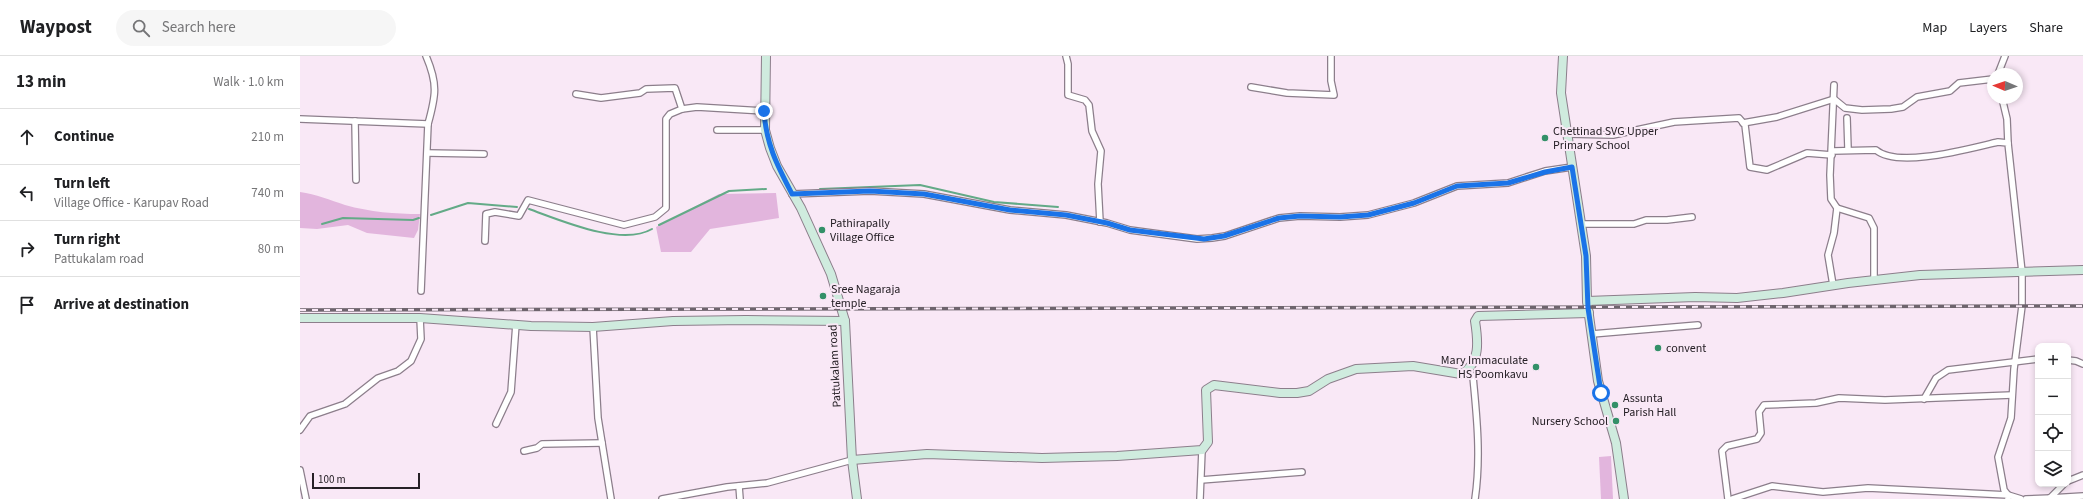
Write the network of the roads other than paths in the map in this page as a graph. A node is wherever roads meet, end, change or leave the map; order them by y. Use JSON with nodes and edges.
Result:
{"nodes":[{"id":1,"x":426,"y":56,"type":"edge"},
{"id":2,"x":766,"y":56,"type":"edge"},
{"id":3,"x":1066,"y":56,"type":"edge"},
{"id":4,"x":1331,"y":56,"type":"edge"},
{"id":5,"x":1563,"y":56,"type":"edge"},
{"id":6,"x":2005,"y":56,"type":"edge"},
{"id":7,"x":2000,"y":68,"type":"edge"},
{"id":8,"x":1987,"y":80,"type":"edge"},
{"id":9,"x":1834,"y":85,"type":"dead end"},
{"id":10,"x":1251,"y":87,"type":"dead end"},
{"id":11,"x":576,"y":94,"type":"dead end"},
{"id":12,"x":1834,"y":99,"type":"junction"},
{"id":13,"x":2003,"y":104,"type":"edge"},
{"id":14,"x":682,"y":109,"type":"junction"},
{"id":15,"x":764,"y":111,"type":"junction"},
{"id":16,"x":1847,"y":118,"type":"dead end"},
{"id":17,"x":300,"y":120,"type":"edge"},
{"id":18,"x":355,"y":121,"type":"junction"},
{"id":19,"x":1744,"y":123,"type":"junction"},
{"id":20,"x":428,"y":124,"type":"junction"},
{"id":21,"x":717,"y":130,"type":"dead end"},
{"id":22,"x":765,"y":130,"type":"junction"},
{"id":23,"x":1568,"y":134,"type":"junction"},
{"id":24,"x":2008,"y":143,"type":"junction"},
{"id":25,"x":1848,"y":150,"type":"junction"},
{"id":26,"x":428,"y":153,"type":"junction"},
{"id":27,"x":1832,"y":153,"type":"junction"},
{"id":28,"x":484,"y":154,"type":"dead end"},
{"id":29,"x":1572,"y":167,"type":"junction"},
{"id":30,"x":356,"y":180,"type":"dead end"},
{"id":31,"x":792,"y":194,"type":"junction"},
{"id":32,"x":1837,"y":208,"type":"junction"},
{"id":33,"x":1692,"y":217,"type":"dead end"},
{"id":34,"x":1100,"y":222,"type":"junction"},
{"id":35,"x":1581,"y":224,"type":"junction"},
{"id":36,"x":485,"y":241,"type":"dead end"},
{"id":37,"x":2083,"y":270,"type":"edge"},
{"id":38,"x":2022,"y":272,"type":"junction"},
{"id":39,"x":1874,"y":280,"type":"junction"},
{"id":40,"x":1833,"y":285,"type":"junction"},
{"id":41,"x":421,"y":291,"type":"dead end"},
{"id":42,"x":1587,"y":301,"type":"junction"},
{"id":43,"x":1589,"y":313,"type":"junction"},
{"id":44,"x":300,"y":318,"type":"edge"},
{"id":45,"x":420,"y":318,"type":"junction"},
{"id":46,"x":845,"y":321,"type":"junction"},
{"id":47,"x":516,"y":324,"type":"junction"},
{"id":48,"x":1698,"y":325,"type":"dead end"},
{"id":49,"x":593,"y":327,"type":"junction"},
{"id":50,"x":1592,"y":334,"type":"junction"},
{"id":51,"x":2035,"y":359,"type":"edge"},
{"id":52,"x":2071,"y":360,"type":"edge"},
{"id":53,"x":2015,"y":362,"type":"junction"},
{"id":54,"x":2083,"y":364,"type":"edge"},
{"id":55,"x":1468,"y":371,"type":"junction"},
{"id":56,"x":2012,"y":395,"type":"junction"},
{"id":57,"x":1924,"y":399,"type":"junction"},
{"id":58,"x":496,"y":424,"type":"dead end"},
{"id":59,"x":300,"y":430,"type":"edge"},
{"id":60,"x":602,"y":443,"type":"junction"},
{"id":61,"x":1202,"y":450,"type":"junction"},
{"id":62,"x":524,"y":452,"type":"dead end"},
{"id":63,"x":852,"y":460,"type":"junction"},
{"id":64,"x":300,"y":470,"type":"edge"},
{"id":65,"x":1302,"y":472,"type":"dead end"},
{"id":66,"x":2083,"y":475,"type":"edge"},
{"id":67,"x":1201,"y":480,"type":"junction"},
{"id":68,"x":2071,"y":480,"type":"edge"},
{"id":69,"x":739,"y":486,"type":"junction"},
{"id":70,"x":2061,"y":487,"type":"edge"},
{"id":71,"x":2083,"y":496,"type":"edge"},
{"id":72,"x":2008,"y":497,"type":"edge"},
{"id":73,"x":2052,"y":498,"type":"edge"},
{"id":74,"x":306,"y":499,"type":"edge"},
{"id":75,"x":611,"y":499,"type":"edge"},
{"id":76,"x":662,"y":499,"type":"edge"},
{"id":77,"x":740,"y":499,"type":"edge"},
{"id":78,"x":857,"y":499,"type":"edge"},
{"id":79,"x":1200,"y":499,"type":"edge"},
{"id":80,"x":1475,"y":499,"type":"edge"},
{"id":81,"x":1624,"y":499,"type":"edge"},
{"id":82,"x":1728,"y":499,"type":"edge"},
{"id":83,"x":1732,"y":499,"type":"edge"},
{"id":84,"x":2021,"y":499,"type":"edge"},
{"id":85,"x":2026,"y":499,"type":"edge"}],
"edges":[{"from":1,"to":20,"type":"street"},
{"from":2,"to":15,"type":"street","name":"Pattukalam road"},
{"from":3,"to":34,"type":"street"},
{"from":4,"to":10,"type":"street"},
{"from":5,"to":23,"type":"street"},
{"from":6,"to":7,"type":"street"},
{"from":8,"to":12,"type":"street"},
{"from":9,"to":12,"type":"street"},
{"from":11,"to":14,"type":"street"},
{"from":12,"to":19,"type":"street"},
{"from":12,"to":27,"type":"street"},
{"from":13,"to":24,"type":"street"},
{"from":14,"to":15,"type":"street"},
{"from":14,"to":36,"type":"street"},
{"from":15,"to":22,"type":"street","name":"Pattukalam road"},
{"from":16,"to":25,"type":"street"},
{"from":17,"to":18,"type":"street"},
{"from":18,"to":20,"type":"street"},
{"from":18,"to":30,"type":"street"},
{"from":19,"to":23,"type":"street"},
{"from":19,"to":27,"type":"street"},
{"from":20,"to":26,"type":"street"},
{"from":21,"to":22,"type":"street"},
{"from":22,"to":31,"type":"street","name":"Pattukalam road"},
{"from":23,"to":29,"type":"street"},
{"from":24,"to":25,"type":"street"},
{"from":24,"to":38,"type":"street"},
{"from":25,"to":27,"type":"street"},
{"from":26,"to":28,"type":"street"},
{"from":26,"to":41,"type":"street"},
{"from":27,"to":32,"type":"street"},
{"from":29,"to":34,"type":"street"},
{"from":29,"to":35,"type":"street"},
{"from":31,"to":34,"type":"street"},
{"from":31,"to":46,"type":"street","name":"Pattukalam road"},
{"from":32,"to":39,"type":"street"},
{"from":32,"to":40,"type":"street"},
{"from":33,"to":35,"type":"street"},
{"from":35,"to":42,"type":"street"},
{"from":37,"to":38,"type":"street"},
{"from":38,"to":39,"type":"street"},
{"from":38,"to":53,"type":"street"},
{"from":39,"to":40,"type":"street"},
{"from":40,"to":42,"type":"street"},
{"from":42,"to":43,"type":"street"},
{"from":43,"to":50,"type":"street"},
{"from":43,"to":55,"type":"street"},
{"from":44,"to":45,"type":"street"},
{"from":45,"to":47,"type":"street"},
{"from":45,"to":59,"type":"street"},
{"from":46,"to":49,"type":"street"},
{"from":46,"to":63,"type":"street","name":"Pattukalam road"},
{"from":47,"to":49,"type":"street"},
{"from":47,"to":58,"type":"street"},
{"from":48,"to":50,"type":"street"},
{"from":49,"to":60,"type":"street"},
{"from":50,"to":81,"type":"street"},
{"from":51,"to":53,"type":"street"},
{"from":52,"to":54,"type":"street"},
{"from":53,"to":56,"type":"street"},
{"from":53,"to":57,"type":"street"},
{"from":55,"to":61,"type":"street"},
{"from":55,"to":80,"type":"street"},
{"from":56,"to":57,"type":"street"},
{"from":56,"to":72,"type":"street"},
{"from":57,"to":82,"type":"street"},
{"from":60,"to":62,"type":"street"},
{"from":60,"to":75,"type":"street"},
{"from":61,"to":63,"type":"street"},
{"from":61,"to":67,"type":"street"},
{"from":63,"to":69,"type":"street"},
{"from":63,"to":78,"type":"street","name":"Pattukalam road"},
{"from":64,"to":74,"type":"street"},
{"from":65,"to":67,"type":"street"},
{"from":66,"to":68,"type":"street"},
{"from":67,"to":79,"type":"street"},
{"from":69,"to":76,"type":"street"},
{"from":69,"to":77,"type":"street"},
{"from":70,"to":73,"type":"street"},
{"from":71,"to":73,"type":"street"},
{"from":72,"to":83,"type":"street"},
{"from":72,"to":84,"type":"street"},
{"from":73,"to":85,"type":"street"}]}
